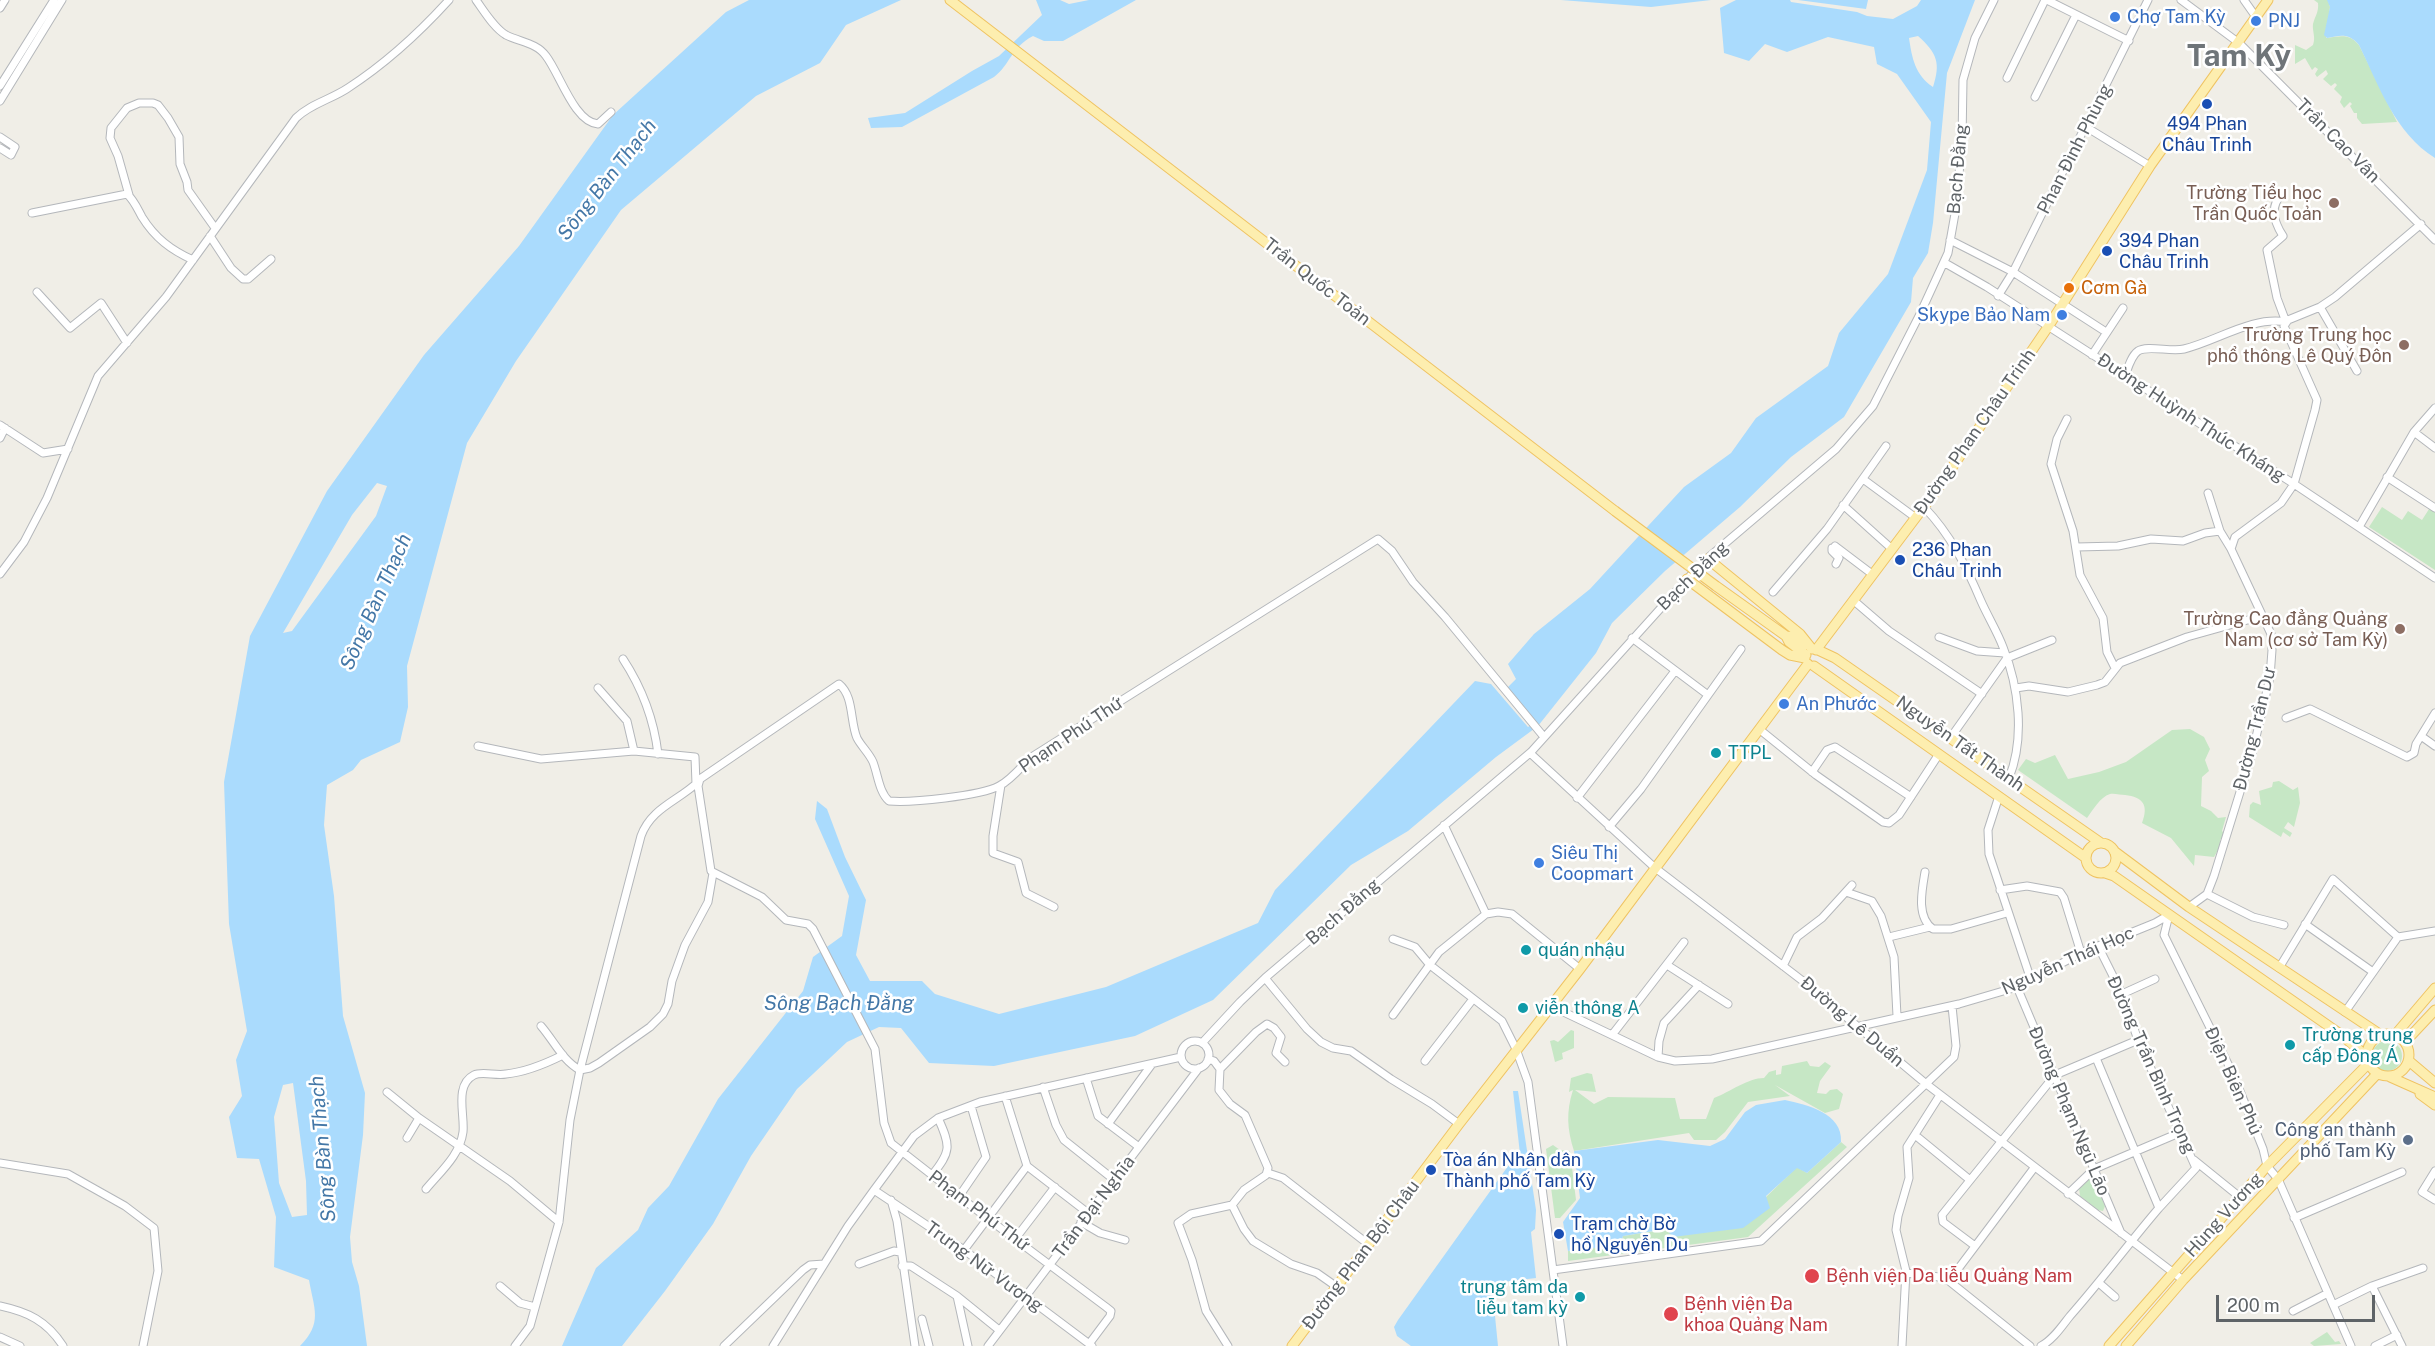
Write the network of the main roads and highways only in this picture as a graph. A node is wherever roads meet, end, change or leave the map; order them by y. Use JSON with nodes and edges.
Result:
{"nodes":[{"id":1,"x":950,"y":0,"type":"edge"},
{"id":2,"x":2268,"y":0,"type":"edge"},
{"id":3,"x":1708,"y":559,"type":"road end"},
{"id":4,"x":1687,"y":579,"type":"road end"},
{"id":5,"x":1811,"y":655,"type":"junction"},
{"id":6,"x":2101,"y":843,"type":"junction"},
{"id":7,"x":2114,"y":851,"type":"junction"},
{"id":8,"x":2086,"y":858,"type":"junction"},
{"id":9,"x":2105,"y":873,"type":"junction"},
{"id":10,"x":2435,"y":988,"type":"edge"},
{"id":11,"x":2435,"y":1010,"type":"edge"},
{"id":12,"x":2381,"y":1035,"type":"junction"},
{"id":13,"x":2394,"y":1035,"type":"junction"},
{"id":14,"x":2405,"y":1042,"type":"junction"},
{"id":15,"x":1516,"y":1049,"type":"joint"},
{"id":16,"x":2367,"y":1060,"type":"junction"},
{"id":17,"x":2412,"y":1063,"type":"junction"},
{"id":18,"x":2377,"y":1074,"type":"junction"},
{"id":19,"x":2394,"y":1078,"type":"junction"},
{"id":20,"x":2435,"y":1078,"type":"edge"},
{"id":21,"x":2435,"y":1083,"type":"edge"},
{"id":22,"x":2435,"y":1097,"type":"edge"},
{"id":23,"x":2435,"y":1106,"type":"edge"},
{"id":24,"x":1292,"y":1346,"type":"edge"},
{"id":25,"x":2109,"y":1346,"type":"edge"},
{"id":26,"x":2126,"y":1346,"type":"edge"}],
"edges":[{"from":1,"to":5,"type":"main road","name":"Trần Quốc Toản","bridge":true},
{"from":2,"to":5,"type":"main road","name":"Đường Phan Châu Trinh"},
{"from":3,"to":5,"type":"main road"},
{"from":4,"to":5,"type":"main road"},
{"from":5,"to":6,"type":"main road","name":"Nguyễn Tất Thành"},
{"from":5,"to":8,"type":"main road","name":"Nguyễn Tất Thành"},
{"from":5,"to":15,"type":"main road","name":"Đường Phan Châu Trinh"},
{"from":6,"to":7,"type":"main road"},
{"from":6,"to":8,"type":"main road"},
{"from":7,"to":9,"type":"main road"},
{"from":7,"to":12,"type":"main road"},
{"from":8,"to":9,"type":"main road"},
{"from":9,"to":16,"type":"main road"},
{"from":10,"to":13,"type":"main road"},
{"from":11,"to":14,"type":"main road"},
{"from":12,"to":13,"type":"main road"},
{"from":12,"to":16,"type":"main road"},
{"from":13,"to":14,"type":"main road"},
{"from":14,"to":17,"type":"main road"},
{"from":15,"to":24,"type":"main road","name":"Đường Phan Bội Châu"},
{"from":16,"to":18,"type":"main road"},
{"from":16,"to":25,"type":"main road","name":"Hùng Vương"},
{"from":17,"to":19,"type":"main road"},
{"from":17,"to":20,"type":"main road"},
{"from":17,"to":21,"type":"main road"},
{"from":18,"to":19,"type":"main road"},
{"from":18,"to":26,"type":"main road","name":"Hùng Vương"},
{"from":19,"to":22,"type":"main road"},
{"from":19,"to":23,"type":"main road"}]}
